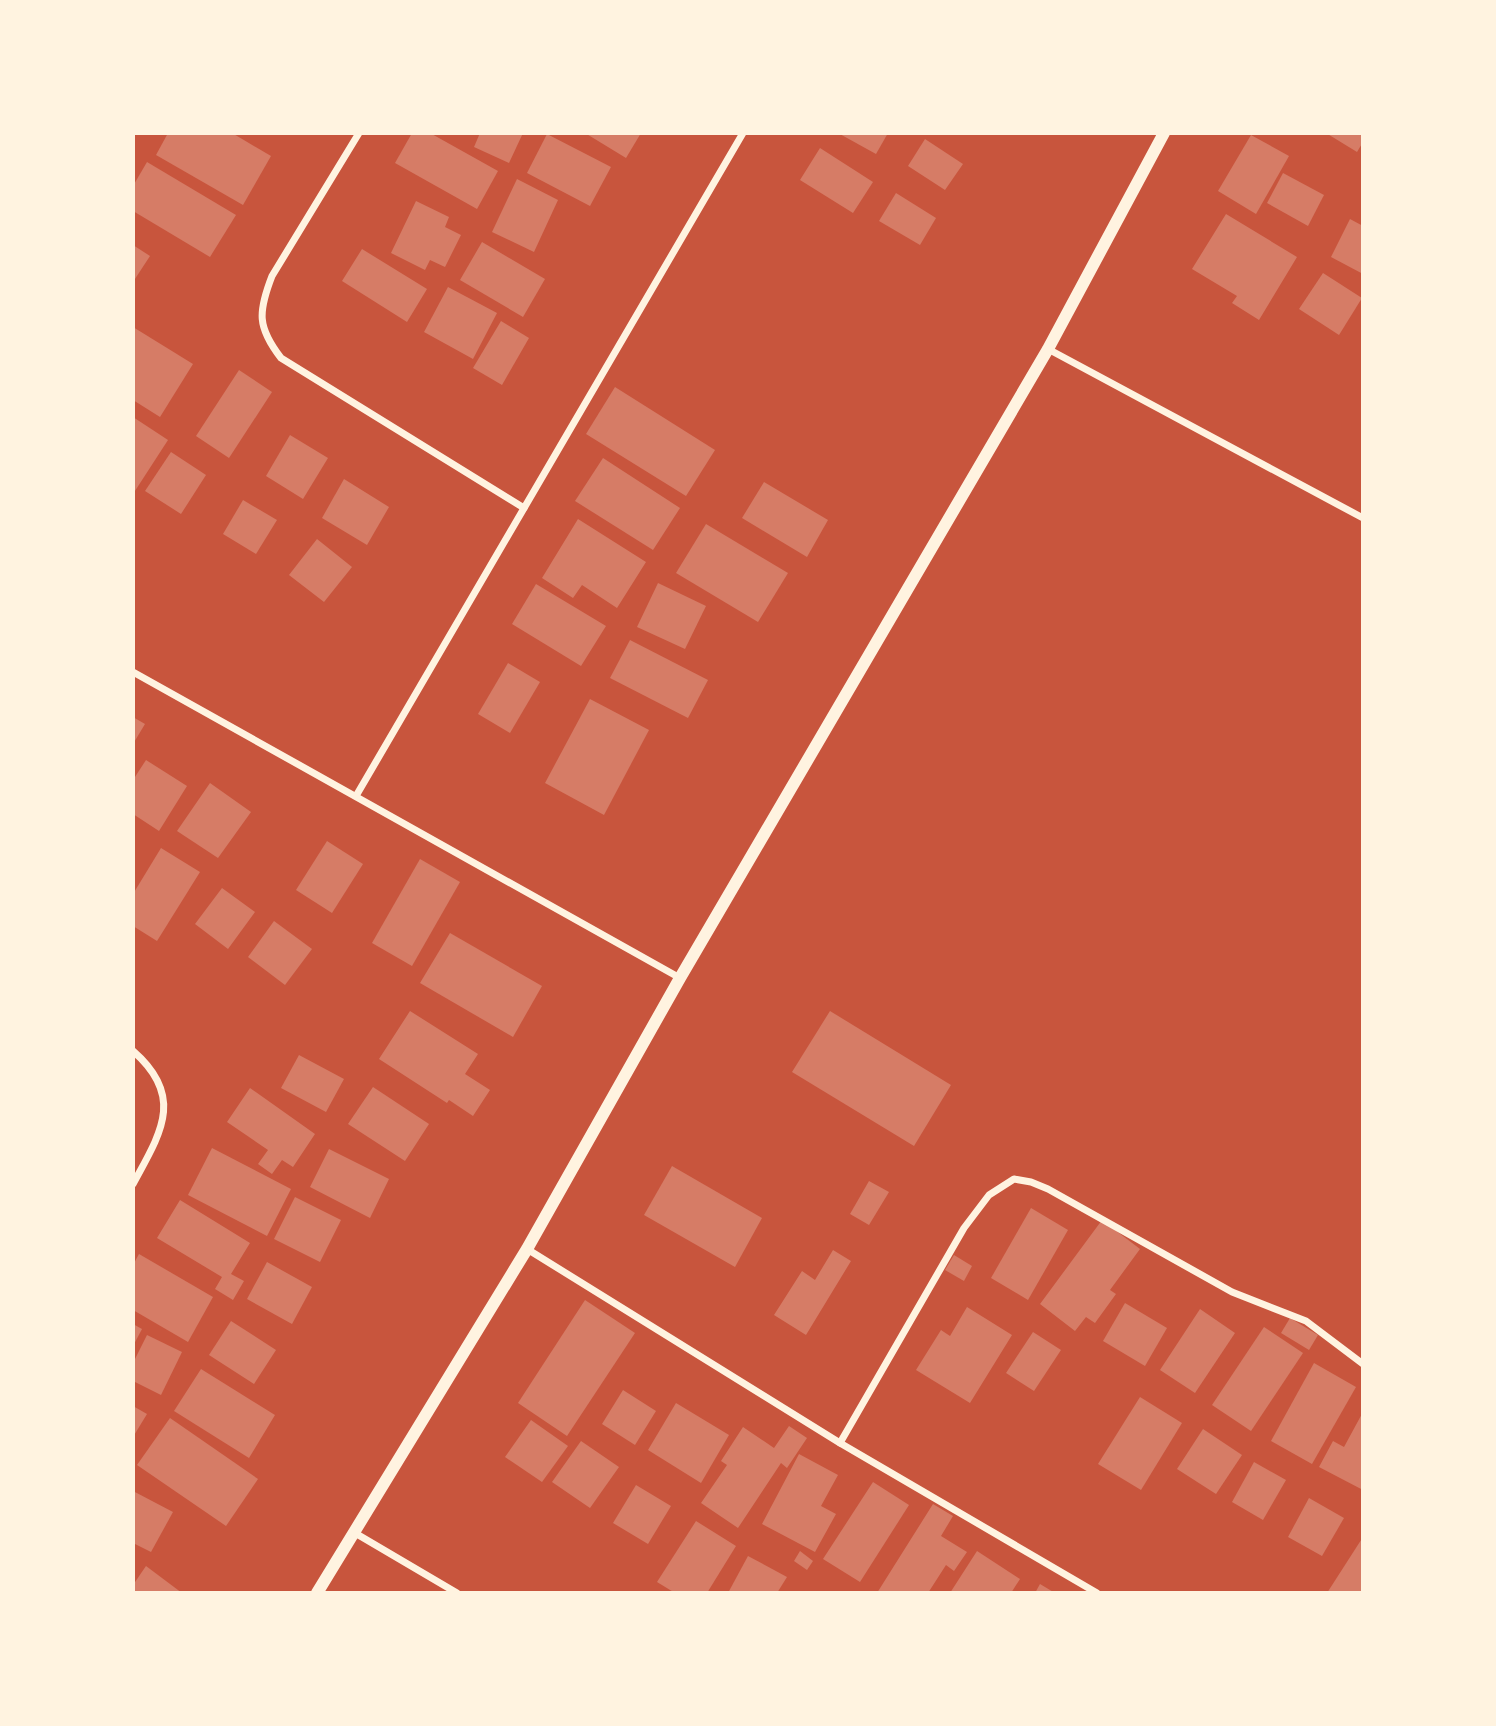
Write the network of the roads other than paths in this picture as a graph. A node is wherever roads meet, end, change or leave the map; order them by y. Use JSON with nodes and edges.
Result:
{"nodes":[{"id":1,"x":359,"y":133,"type":"edge"},
{"id":2,"x":743,"y":133,"type":"edge"},
{"id":3,"x":1164,"y":133,"type":"edge"},
{"id":4,"x":1048,"y":349,"type":"junction"},
{"id":5,"x":524,"y":508,"type":"junction"},
{"id":6,"x":1363,"y":518,"type":"edge"},
{"id":7,"x":133,"y":671,"type":"edge"},
{"id":8,"x":356,"y":796,"type":"junction"},
{"id":9,"x":680,"y":978,"type":"junction"},
{"id":10,"x":133,"y":1051,"type":"edge"},
{"id":11,"x":133,"y":1184,"type":"edge"},
{"id":12,"x":527,"y":1249,"type":"junction"},
{"id":13,"x":1363,"y":1364,"type":"edge"},
{"id":14,"x":841,"y":1443,"type":"junction"},
{"id":15,"x":355,"y":1533,"type":"junction"},
{"id":16,"x":317,"y":1593,"type":"edge"},
{"id":17,"x":457,"y":1593,"type":"edge"},
{"id":18,"x":1097,"y":1593,"type":"edge"}],
"edges":[{"from":1,"to":5,"type":"street"},
{"from":2,"to":5,"type":"street"},
{"from":3,"to":4,"type":"street"},
{"from":4,"to":6,"type":"street"},
{"from":4,"to":9,"type":"street"},
{"from":5,"to":8,"type":"street"},
{"from":7,"to":8,"type":"street"},
{"from":8,"to":9,"type":"street"},
{"from":9,"to":12,"type":"street"},
{"from":10,"to":11,"type":"street"},
{"from":12,"to":14,"type":"street"},
{"from":12,"to":15,"type":"street"},
{"from":13,"to":14,"type":"street"},
{"from":14,"to":18,"type":"street"},
{"from":15,"to":16,"type":"street"},
{"from":15,"to":17,"type":"street"}]}
